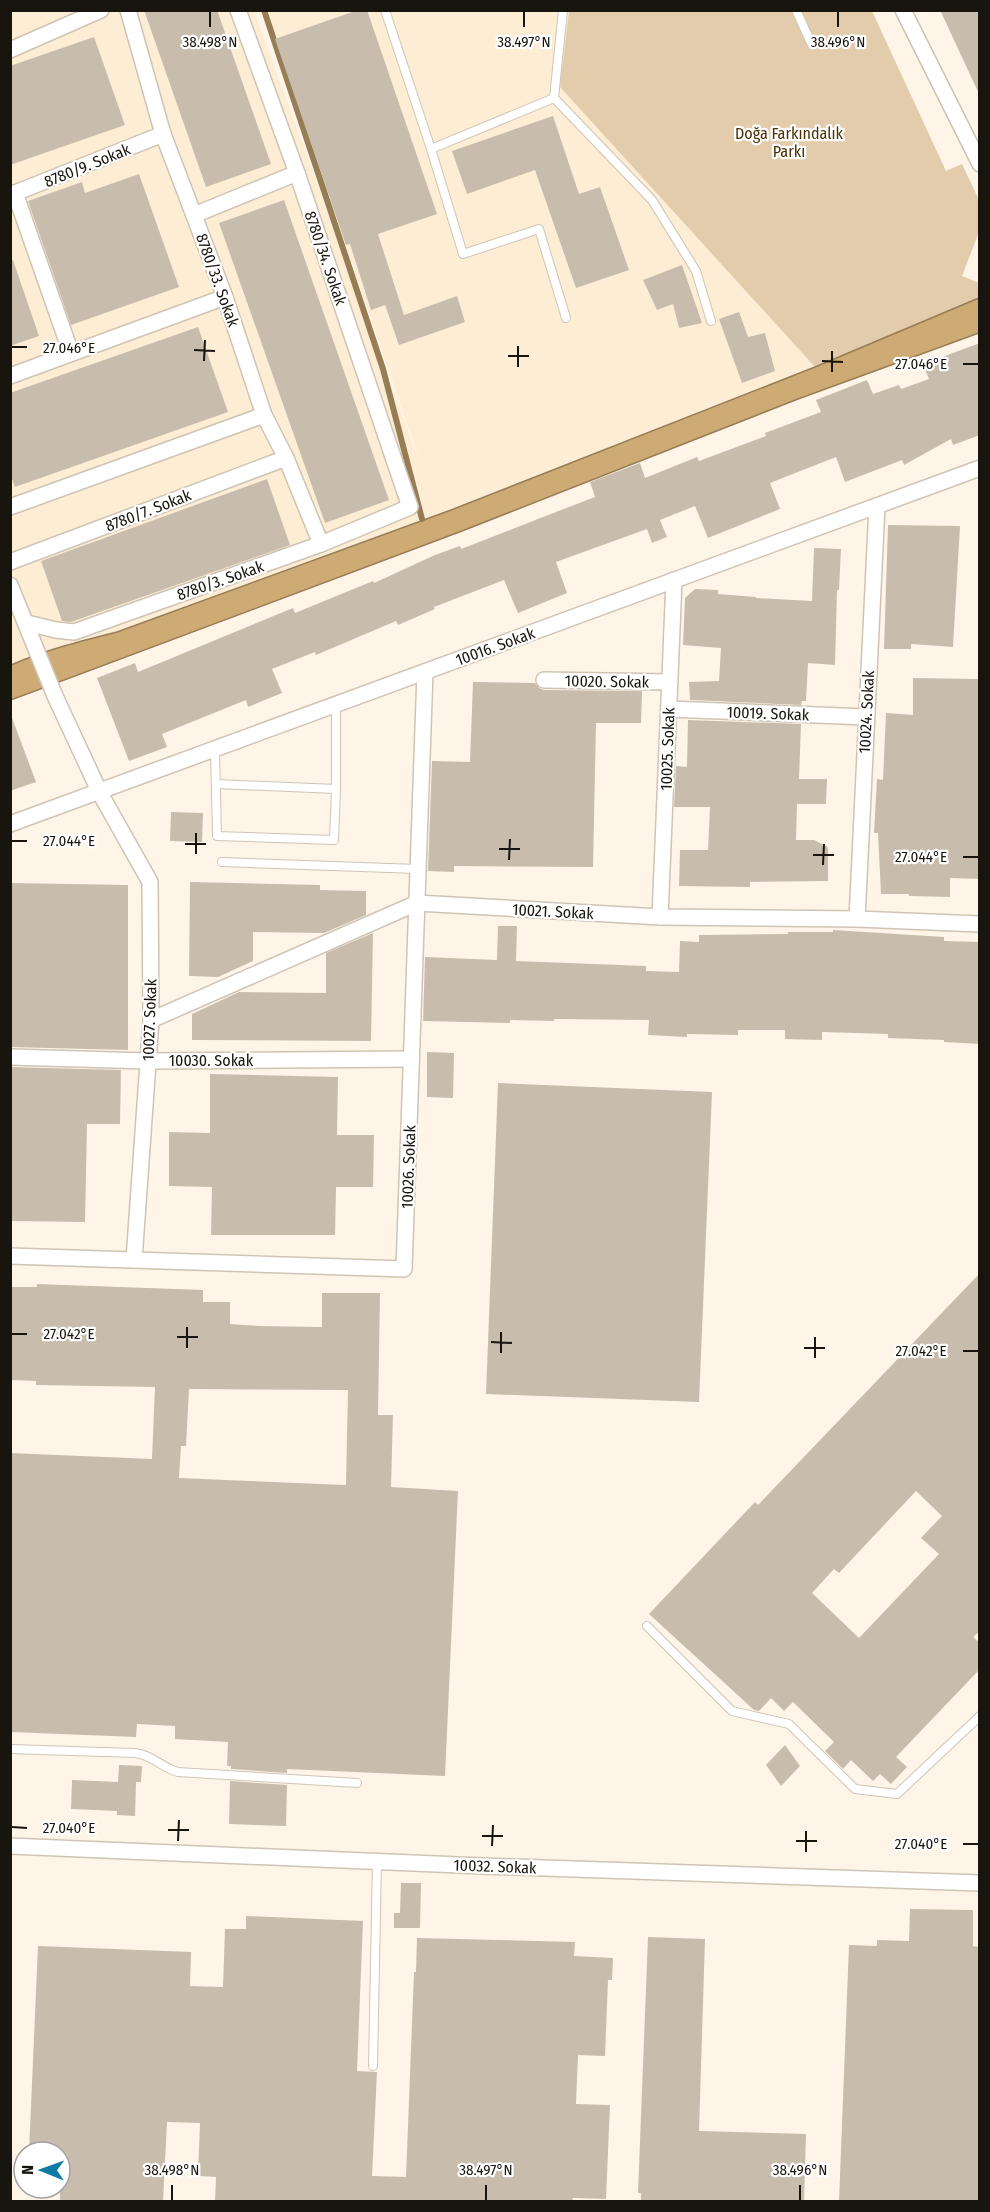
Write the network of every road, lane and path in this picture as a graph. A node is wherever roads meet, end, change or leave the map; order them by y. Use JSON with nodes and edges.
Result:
{"nodes":[{"id":1,"x":101,"y":10,"type":"edge"},
{"id":2,"x":128,"y":10,"type":"edge"},
{"id":3,"x":238,"y":10,"type":"edge"},
{"id":4,"x":385,"y":10,"type":"edge"},
{"id":5,"x":562,"y":10,"type":"edge"},
{"id":6,"x":796,"y":10,"type":"edge"},
{"id":7,"x":903,"y":10,"type":"edge"},
{"id":8,"x":812,"y":45,"type":"dead end"},
{"id":9,"x":10,"y":50,"type":"edge"},
{"id":10,"x":554,"y":98,"type":"junction"},
{"id":11,"x":163,"y":134,"type":"junction"},
{"id":12,"x":431,"y":149,"type":"junction"},
{"id":13,"x":980,"y":164,"type":"edge"},
{"id":14,"x":297,"y":173,"type":"junction"},
{"id":15,"x":13,"y":194,"type":"edge"},
{"id":16,"x":194,"y":215,"type":"junction"},
{"id":17,"x":225,"y":297,"type":"junction"},
{"id":18,"x":566,"y":318,"type":"dead end"},
{"id":19,"x":711,"y":321,"type":"dead end"},
{"id":20,"x":71,"y":353,"type":"junction"},
{"id":21,"x":10,"y":376,"type":"edge"},
{"id":22,"x":264,"y":414,"type":"junction"},
{"id":23,"x":286,"y":458,"type":"junction"},
{"id":24,"x":980,"y":468,"type":"edge"},
{"id":25,"x":877,"y":506,"type":"junction"},
{"id":26,"x":10,"y":507,"type":"edge"},
{"id":27,"x":410,"y":507,"type":"joint"},
{"id":28,"x":321,"y":544,"type":"junction"},
{"id":29,"x":10,"y":562,"type":"edge"},
{"id":30,"x":674,"y":580,"type":"junction"},
{"id":31,"x":10,"y":585,"type":"edge"},
{"id":32,"x":27,"y":623,"type":"junction"},
{"id":33,"x":425,"y":672,"type":"junction"},
{"id":34,"x":544,"y":680,"type":"dead end"},
{"id":35,"x":670,"y":682,"type":"junction"},
{"id":36,"x":336,"y":705,"type":"junction"},
{"id":37,"x":669,"y":710,"type":"junction"},
{"id":38,"x":866,"y":717,"type":"junction"},
{"id":39,"x":215,"y":750,"type":"junction"},
{"id":40,"x":217,"y":784,"type":"junction"},
{"id":41,"x":336,"y":789,"type":"junction"},
{"id":42,"x":100,"y":793,"type":"junction"},
{"id":43,"x":10,"y":824,"type":"edge"},
{"id":44,"x":222,"y":862,"type":"dead end"},
{"id":45,"x":418,"y":869,"type":"junction"},
{"id":46,"x":417,"y":903,"type":"junction"},
{"id":47,"x":660,"y":917,"type":"junction"},
{"id":48,"x":856,"y":919,"type":"junction"},
{"id":49,"x":980,"y":924,"type":"edge"},
{"id":50,"x":151,"y":1020,"type":"junction"},
{"id":51,"x":10,"y":1057,"type":"edge"},
{"id":52,"x":411,"y":1059,"type":"junction"},
{"id":53,"x":148,"y":1060,"type":"junction"},
{"id":54,"x":10,"y":1256,"type":"edge"},
{"id":55,"x":134,"y":1260,"type":"junction"},
{"id":56,"x":647,"y":1626,"type":"dead end"},
{"id":57,"x":980,"y":1716,"type":"edge"},
{"id":58,"x":10,"y":1749,"type":"edge"},
{"id":59,"x":357,"y":1783,"type":"dead end"},
{"id":60,"x":10,"y":1846,"type":"edge"},
{"id":61,"x":377,"y":1861,"type":"junction"},
{"id":62,"x":980,"y":1883,"type":"edge"},
{"id":63,"x":373,"y":2066,"type":"dead end"}],
"edges":[{"from":1,"to":9,"type":"street"},
{"from":2,"to":11,"type":"street","name":"8780/33. Sokak"},
{"from":3,"to":14,"type":"street","name":"8780/34. Sokak"},
{"from":4,"to":12,"type":"lane"},
{"from":5,"to":10,"type":"lane"},
{"from":6,"to":8,"type":"lane"},
{"from":7,"to":13,"type":"street"},
{"from":10,"to":12,"type":"lane"},
{"from":10,"to":19,"type":"lane"},
{"from":11,"to":15,"type":"street","name":"8780/9. Sokak"},
{"from":11,"to":16,"type":"street","name":"8780/33. Sokak"},
{"from":12,"to":18,"type":"lane"},
{"from":14,"to":16,"type":"street"},
{"from":14,"to":27,"type":"street","name":"8780/34. Sokak"},
{"from":15,"to":20,"type":"street"},
{"from":16,"to":17,"type":"street","name":"8780/33. Sokak"},
{"from":17,"to":20,"type":"street"},
{"from":17,"to":22,"type":"street","name":"8780/33. Sokak"},
{"from":20,"to":21,"type":"street"},
{"from":22,"to":23,"type":"street","name":"8780/33. Sokak"},
{"from":22,"to":26,"type":"street"},
{"from":23,"to":28,"type":"street","name":"8780/33. Sokak"},
{"from":23,"to":29,"type":"street","name":"8780/7. Sokak"},
{"from":24,"to":25,"type":"street","name":"10016. Sokak"},
{"from":25,"to":30,"type":"street","name":"10016. Sokak"},
{"from":25,"to":38,"type":"street","name":"10024. Sokak"},
{"from":27,"to":28,"type":"street","name":"8780/3. Sokak"},
{"from":28,"to":32,"type":"street","name":"8780/3. Sokak"},
{"from":30,"to":33,"type":"street","name":"10016. Sokak"},
{"from":30,"to":35,"type":"street","name":"10025. Sokak"},
{"from":31,"to":32,"type":"street","name":"10027. Sokak"},
{"from":32,"to":42,"type":"street","name":"10027. Sokak"},
{"from":33,"to":36,"type":"street","name":"10016. Sokak"},
{"from":33,"to":45,"type":"street","name":"10026. Sokak"},
{"from":34,"to":35,"type":"street","name":"10020. Sokak"},
{"from":35,"to":37,"type":"street","name":"10025. Sokak"},
{"from":36,"to":39,"type":"street","name":"10016. Sokak"},
{"from":36,"to":41,"type":"lane"},
{"from":37,"to":38,"type":"street","name":"10019. Sokak"},
{"from":37,"to":47,"type":"street","name":"10025. Sokak"},
{"from":38,"to":48,"type":"street","name":"10024. Sokak"},
{"from":39,"to":40,"type":"lane"},
{"from":39,"to":42,"type":"street","name":"10016. Sokak"},
{"from":40,"to":41,"type":"lane"},
{"from":40,"to":41,"type":"lane"},
{"from":42,"to":43,"type":"street","name":"10016. Sokak"},
{"from":42,"to":50,"type":"street","name":"10027. Sokak"},
{"from":44,"to":45,"type":"lane"},
{"from":45,"to":46,"type":"street","name":"10026. Sokak"},
{"from":46,"to":47,"type":"street","name":"10021. Sokak"},
{"from":46,"to":50,"type":"street","name":"10021. Sokak"},
{"from":46,"to":52,"type":"street","name":"10026. Sokak"},
{"from":47,"to":48,"type":"street","name":"10021. Sokak"},
{"from":48,"to":49,"type":"street","name":"10021. Sokak"},
{"from":50,"to":53,"type":"street","name":"10027. Sokak"},
{"from":51,"to":53,"type":"street","name":"10030. Sokak"},
{"from":52,"to":53,"type":"street","name":"10030. Sokak"},
{"from":52,"to":55,"type":"street","name":"10026. Sokak"},
{"from":53,"to":55,"type":"street","name":"10027. Sokak"},
{"from":54,"to":55,"type":"street","name":"10026. Sokak"},
{"from":56,"to":57,"type":"lane"},
{"from":58,"to":59,"type":"lane"},
{"from":60,"to":61,"type":"street","name":"10032. Sokak"},
{"from":61,"to":62,"type":"street","name":"10032. Sokak"},
{"from":61,"to":63,"type":"lane"}]}
